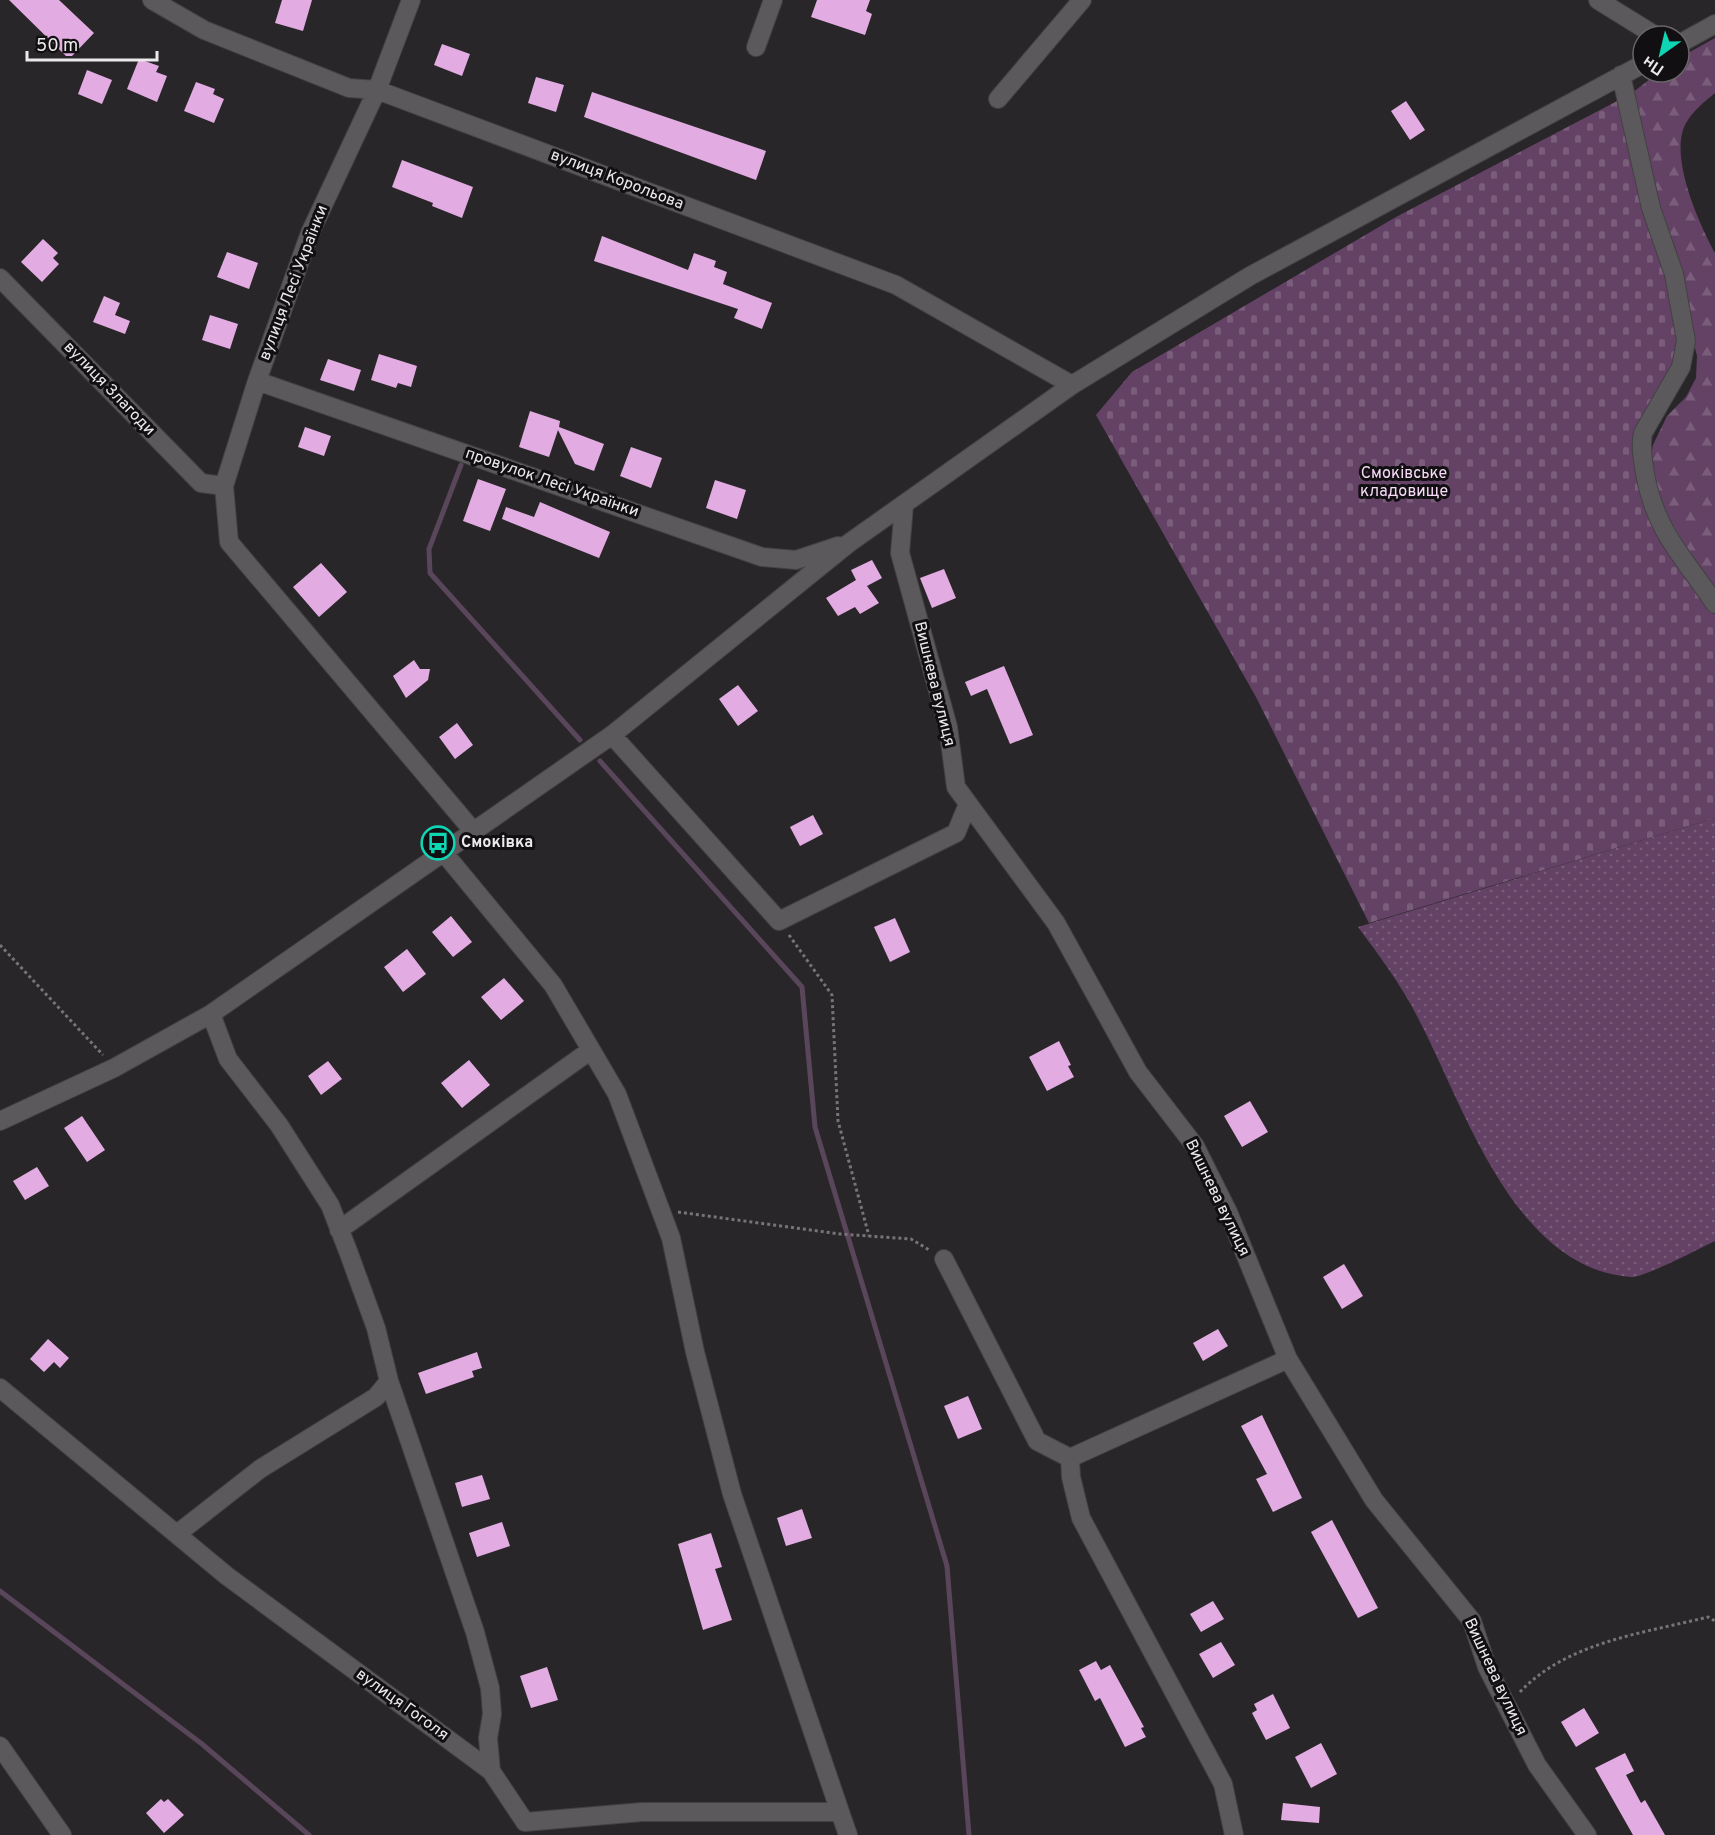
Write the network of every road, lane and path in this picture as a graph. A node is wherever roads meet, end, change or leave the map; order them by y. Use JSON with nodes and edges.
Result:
{"nodes":[{"id":1,"x":152,"y":0,"type":"edge"},
{"id":2,"x":411,"y":0,"type":"edge"},
{"id":3,"x":773,"y":0,"type":"edge"},
{"id":4,"x":1082,"y":0,"type":"edge"},
{"id":5,"x":1598,"y":0,"type":"edge"},
{"id":6,"x":1637,"y":24,"type":"edge"},
{"id":7,"x":1715,"y":24,"type":"edge"},
{"id":8,"x":1691,"y":37,"type":"edge"},
{"id":9,"x":756,"y":47,"type":"dead end"},
{"id":10,"x":1631,"y":70,"type":"edge"},
{"id":11,"x":1621,"y":75,"type":"junction"},
{"id":12,"x":377,"y":90,"type":"junction"},
{"id":13,"x":998,"y":99,"type":"dead end"},
{"id":14,"x":0,"y":278,"type":"edge"},
{"id":15,"x":257,"y":381,"type":"junction"},
{"id":16,"x":1072,"y":385,"type":"junction"},
{"id":17,"x":224,"y":486,"type":"junction"},
{"id":18,"x":904,"y":505,"type":"junction"},
{"id":19,"x":849,"y":543,"type":"junction"},
{"id":20,"x":1715,"y":604,"type":"edge"},
{"id":21,"x":612,"y":735,"type":"junction"},
{"id":22,"x":968,"y":804,"type":"junction"},
{"id":23,"x":474,"y":832,"type":"junction"},
{"id":24,"x":444,"y":853,"type":"junction"},
{"id":25,"x":779,"y":921,"type":"junction"},
{"id":26,"x":0,"y":945,"type":"edge"},
{"id":27,"x":211,"y":1014,"type":"junction"},
{"id":28,"x":591,"y":1050,"type":"junction"},
{"id":29,"x":114,"y":1068,"type":"junction"},
{"id":30,"x":0,"y":1121,"type":"edge"},
{"id":31,"x":662,"y":1210,"type":"junction"},
{"id":32,"x":339,"y":1230,"type":"junction"},
{"id":33,"x":869,"y":1236,"type":"junction"},
{"id":34,"x":944,"y":1259,"type":"joint"},
{"id":35,"x":1288,"y":1359,"type":"junction"},
{"id":36,"x":389,"y":1381,"type":"junction"},
{"id":37,"x":0,"y":1388,"type":"edge"},
{"id":38,"x":1070,"y":1458,"type":"junction"},
{"id":39,"x":177,"y":1534,"type":"junction"},
{"id":40,"x":1715,"y":1620,"type":"edge"},
{"id":41,"x":1507,"y":1706,"type":"junction"},
{"id":42,"x":0,"y":1746,"type":"edge"},
{"id":43,"x":492,"y":1771,"type":"junction"},
{"id":44,"x":840,"y":1812,"type":"junction"},
{"id":45,"x":62,"y":1835,"type":"edge"},
{"id":46,"x":848,"y":1835,"type":"edge"},
{"id":47,"x":1234,"y":1835,"type":"edge"},
{"id":48,"x":1587,"y":1835,"type":"edge"}],
"edges":[{"from":1,"to":12,"type":"street","name":"вулиця Корольова"},
{"from":2,"to":12,"type":"street","name":"вулиця Лесі Українки"},
{"from":3,"to":9,"type":"street"},
{"from":4,"to":13,"type":"street"},
{"from":5,"to":6,"type":"street"},
{"from":7,"to":8,"type":"street"},
{"from":10,"to":11,"type":"street"},
{"from":11,"to":16,"type":"street"},
{"from":11,"to":20,"type":"street"},
{"from":12,"to":15,"type":"street","name":"вулиця Лесі Українки"},
{"from":12,"to":16,"type":"street","name":"вулиця Корольова"},
{"from":14,"to":17,"type":"street","name":"вулиця Злагоди"},
{"from":15,"to":17,"type":"street","name":"вулиця Лесі Українки"},
{"from":15,"to":19,"type":"street","name":"провулок Лесі Українки"},
{"from":16,"to":18,"type":"street"},
{"from":17,"to":23,"type":"street","name":"вулиця Лесі Українки"},
{"from":18,"to":19,"type":"street"},
{"from":18,"to":22,"type":"street","name":"Вишнева вулиця"},
{"from":19,"to":21,"type":"street"},
{"from":21,"to":23,"type":"street"},
{"from":21,"to":25,"type":"street"},
{"from":22,"to":25,"type":"street"},
{"from":22,"to":35,"type":"street","name":"Вишнева вулиця"},
{"from":23,"to":24,"type":"street"},
{"from":24,"to":27,"type":"street"},
{"from":24,"to":28,"type":"street"},
{"from":25,"to":33,"type":"path"},
{"from":26,"to":29,"type":"path"},
{"from":27,"to":29,"type":"street"},
{"from":27,"to":32,"type":"street"},
{"from":28,"to":31,"type":"street"},
{"from":28,"to":32,"type":"street"},
{"from":29,"to":30,"type":"street"},
{"from":31,"to":33,"type":"path"},
{"from":31,"to":44,"type":"street"},
{"from":32,"to":36,"type":"street"},
{"from":33,"to":34,"type":"path"},
{"from":34,"to":38,"type":"street"},
{"from":35,"to":38,"type":"street"},
{"from":35,"to":41,"type":"street","name":"Вишнева вулиця"},
{"from":36,"to":39,"type":"street"},
{"from":36,"to":43,"type":"street"},
{"from":37,"to":39,"type":"street","name":"вулиця Гоголя"},
{"from":38,"to":47,"type":"street"},
{"from":39,"to":43,"type":"street","name":"вулиця Гоголя"},
{"from":40,"to":41,"type":"path"},
{"from":41,"to":48,"type":"street","name":"Вишнева вулиця"},
{"from":42,"to":45,"type":"street"},
{"from":43,"to":44,"type":"street","name":"вулиця Гоголя"},
{"from":44,"to":46,"type":"street"}]}
